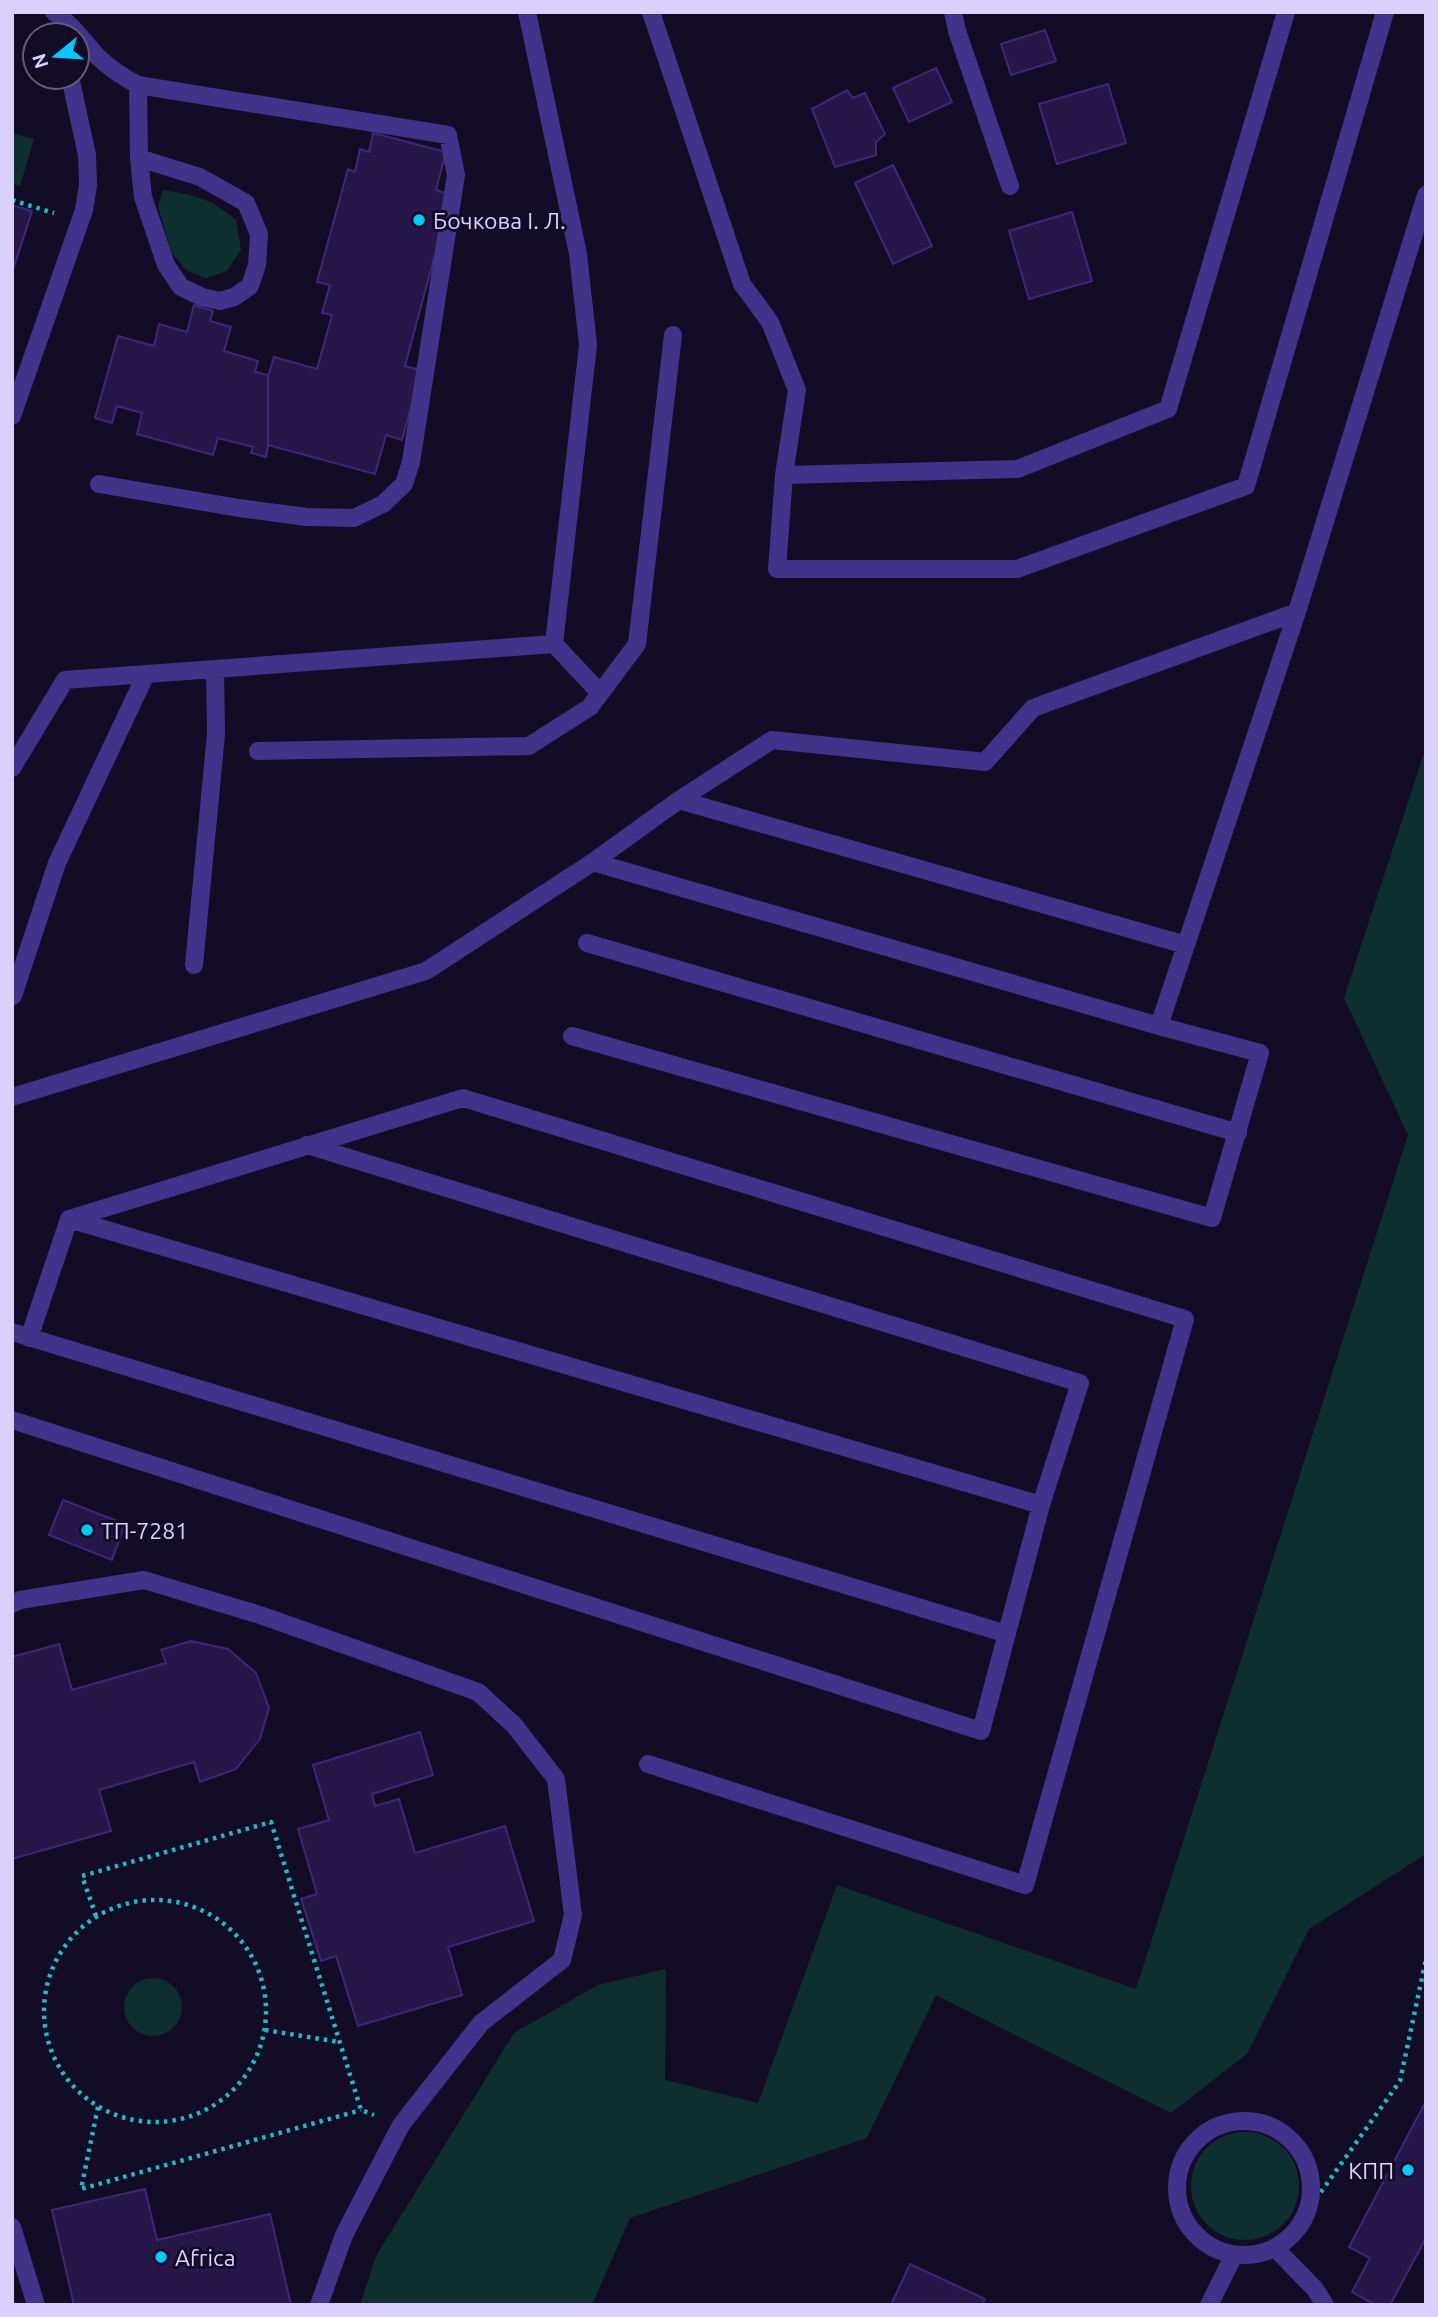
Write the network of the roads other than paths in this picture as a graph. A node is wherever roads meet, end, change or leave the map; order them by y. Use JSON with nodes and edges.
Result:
{"nodes":[{"id":1,"x":527,"y":12,"type":"edge"},
{"id":2,"x":651,"y":12,"type":"edge"},
{"id":3,"x":953,"y":12,"type":"edge"},
{"id":4,"x":1286,"y":12,"type":"edge"},
{"id":5,"x":1385,"y":12,"type":"edge"},
{"id":6,"x":62,"y":20,"type":"edge"},
{"id":7,"x":138,"y":85,"type":"junction"},
{"id":8,"x":74,"y":91,"type":"edge"},
{"id":9,"x":139,"y":158,"type":"junction"},
{"id":10,"x":1010,"y":186,"type":"dead end"},
{"id":11,"x":1426,"y":195,"type":"edge"},
{"id":12,"x":673,"y":335,"type":"dead end"},
{"id":13,"x":12,"y":416,"type":"edge"},
{"id":14,"x":784,"y":475,"type":"junction"},
{"id":15,"x":99,"y":484,"type":"dead end"},
{"id":16,"x":1297,"y":612,"type":"junction"},
{"id":17,"x":554,"y":644,"type":"junction"},
{"id":18,"x":215,"y":669,"type":"junction"},
{"id":19,"x":146,"y":674,"type":"junction"},
{"id":20,"x":600,"y":693,"type":"junction"},
{"id":21,"x":258,"y":751,"type":"dead end"},
{"id":22,"x":12,"y":768,"type":"edge"},
{"id":23,"x":678,"y":800,"type":"junction"},
{"id":24,"x":593,"y":862,"type":"junction"},
{"id":25,"x":587,"y":943,"type":"dead end"},
{"id":26,"x":1186,"y":946,"type":"junction"},
{"id":27,"x":194,"y":965,"type":"dead end"},
{"id":28,"x":13,"y":996,"type":"edge"},
{"id":29,"x":1159,"y":1026,"type":"junction"},
{"id":30,"x":572,"y":1036,"type":"dead end"},
{"id":31,"x":12,"y":1097,"type":"edge"},
{"id":32,"x":1238,"y":1133,"type":"junction"},
{"id":33,"x":307,"y":1145,"type":"junction"},
{"id":34,"x":69,"y":1219,"type":"junction"},
{"id":35,"x":21,"y":1335,"type":"edge"},
{"id":36,"x":12,"y":1420,"type":"edge"},
{"id":37,"x":1041,"y":1505,"type":"junction"},
{"id":38,"x":12,"y":1604,"type":"edge"},
{"id":39,"x":1007,"y":1634,"type":"junction"},
{"id":40,"x":648,"y":1764,"type":"dead end"},
{"id":41,"x":12,"y":2227,"type":"edge"},
{"id":42,"x":1275,"y":2248,"type":"junction"},
{"id":43,"x":1234,"y":2255,"type":"junction"},
{"id":44,"x":36,"y":2305,"type":"edge"},
{"id":45,"x":319,"y":2305,"type":"edge"},
{"id":46,"x":1209,"y":2305,"type":"edge"},
{"id":47,"x":1325,"y":2305,"type":"edge"}],
"edges":[{"from":1,"to":17,"type":"street"},
{"from":2,"to":14,"type":"street"},
{"from":3,"to":10,"type":"street"},
{"from":4,"to":14,"type":"street"},
{"from":5,"to":14,"type":"street"},
{"from":6,"to":7,"type":"street"},
{"from":7,"to":9,"type":"street"},
{"from":7,"to":15,"type":"street"},
{"from":8,"to":13,"type":"street"},
{"from":9,"to":9,"type":"street"},
{"from":11,"to":16,"type":"street"},
{"from":12,"to":20,"type":"street"},
{"from":16,"to":23,"type":"street"},
{"from":16,"to":26,"type":"street"},
{"from":17,"to":18,"type":"street"},
{"from":17,"to":20,"type":"street"},
{"from":18,"to":19,"type":"street"},
{"from":18,"to":27,"type":"street"},
{"from":19,"to":22,"type":"street"},
{"from":19,"to":28,"type":"street"},
{"from":20,"to":21,"type":"street"},
{"from":23,"to":24,"type":"street"},
{"from":23,"to":26,"type":"street"},
{"from":24,"to":29,"type":"street"},
{"from":24,"to":31,"type":"street"},
{"from":25,"to":32,"type":"street"},
{"from":26,"to":29,"type":"street"},
{"from":29,"to":32,"type":"street"},
{"from":30,"to":32,"type":"street"},
{"from":33,"to":34,"type":"street"},
{"from":33,"to":37,"type":"street"},
{"from":33,"to":40,"type":"street"},
{"from":34,"to":35,"type":"street"},
{"from":34,"to":37,"type":"street"},
{"from":35,"to":39,"type":"street"},
{"from":36,"to":39,"type":"street"},
{"from":37,"to":39,"type":"street"},
{"from":38,"to":45,"type":"street"},
{"from":41,"to":44,"type":"street"},
{"from":42,"to":43,"type":"street"},
{"from":42,"to":43,"type":"street"},
{"from":42,"to":47,"type":"street"},
{"from":43,"to":46,"type":"street"}]}
